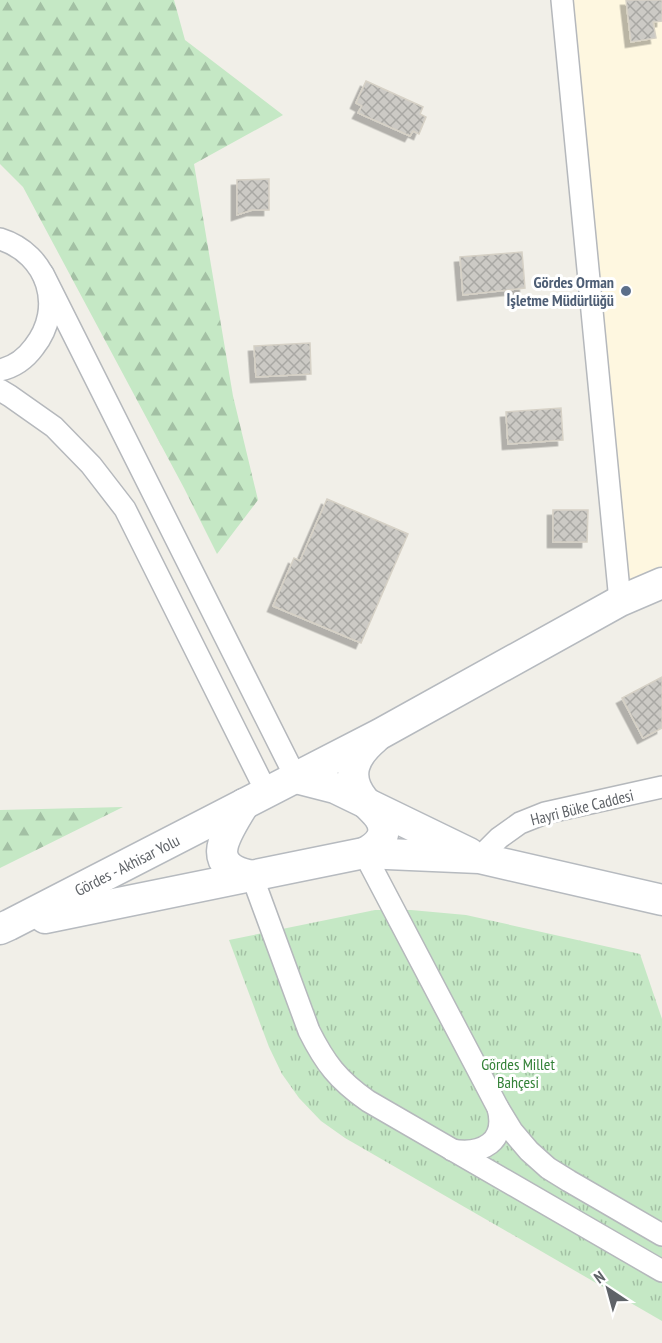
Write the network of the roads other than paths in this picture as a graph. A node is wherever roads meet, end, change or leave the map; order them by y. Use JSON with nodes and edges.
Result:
{"nodes":[{"id":1,"x":562,"y":0,"type":"edge"},
{"id":2,"x":0,"y":240,"type":"edge"},
{"id":3,"x":43,"y":274,"type":"junction"},
{"id":4,"x":0,"y":370,"type":"edge"},
{"id":5,"x":0,"y":390,"type":"edge"},
{"id":6,"x":662,"y":583,"type":"edge"},
{"id":7,"x":620,"y":601,"type":"junction"},
{"id":8,"x":380,"y":734,"type":"junction"},
{"id":9,"x":296,"y":778,"type":"junction"},
{"id":10,"x":662,"y":787,"type":"edge"},
{"id":11,"x":256,"y":799,"type":"junction"},
{"id":12,"x":367,"y":804,"type":"junction"},
{"id":13,"x":364,"y":854,"type":"junction"},
{"id":14,"x":479,"y":858,"type":"junction"},
{"id":15,"x":252,"y":876,"type":"junction"},
{"id":16,"x":662,"y":900,"type":"edge"},
{"id":17,"x":5,"y":927,"type":"edge"},
{"id":18,"x":498,"y":1108,"type":"junction"},
{"id":19,"x":452,"y":1150,"type":"junction"},
{"id":20,"x":662,"y":1235,"type":"edge"},
{"id":21,"x":662,"y":1271,"type":"edge"}],
"edges":[{"from":1,"to":7,"type":"street"},
{"from":2,"to":3,"type":"street"},
{"from":3,"to":4,"type":"street"},
{"from":3,"to":9,"type":"street"},
{"from":5,"to":11,"type":"street"},
{"from":6,"to":7,"type":"main road"},
{"from":7,"to":8,"type":"main road"},
{"from":8,"to":9,"type":"main road","name":"Gördes - Akhisar Yolu"},
{"from":8,"to":12,"type":"main road","name":"Gördes - Akhisar Yolu"},
{"from":9,"to":11,"type":"main road","name":"Gördes - Akhisar Yolu"},
{"from":9,"to":12,"type":"main road","name":"Gördes - Akhisar Yolu"},
{"from":10,"to":14,"type":"street","name":"Hayri Büke Caddesi"},
{"from":11,"to":15,"type":"main road"},
{"from":11,"to":17,"type":"main road","name":"Gördes - Akhisar Yolu"},
{"from":12,"to":13,"type":"main road","name":"Gördes - Akhisar Yolu"},
{"from":12,"to":14,"type":"main road","name":"Gördes - Akhisar Yolu"},
{"from":13,"to":14,"type":"main road","name":"Gördes - Akhisar Yolu"},
{"from":13,"to":15,"type":"main road","name":"Gördes - Akhisar Yolu"},
{"from":13,"to":18,"type":"street"},
{"from":14,"to":16,"type":"main road","name":"Gördes - Akhisar Yolu"},
{"from":15,"to":17,"type":"main road","name":"Gördes - Akhisar Yolu"},
{"from":15,"to":19,"type":"street"},
{"from":18,"to":19,"type":"street"},
{"from":18,"to":20,"type":"street"},
{"from":19,"to":21,"type":"street"}]}
